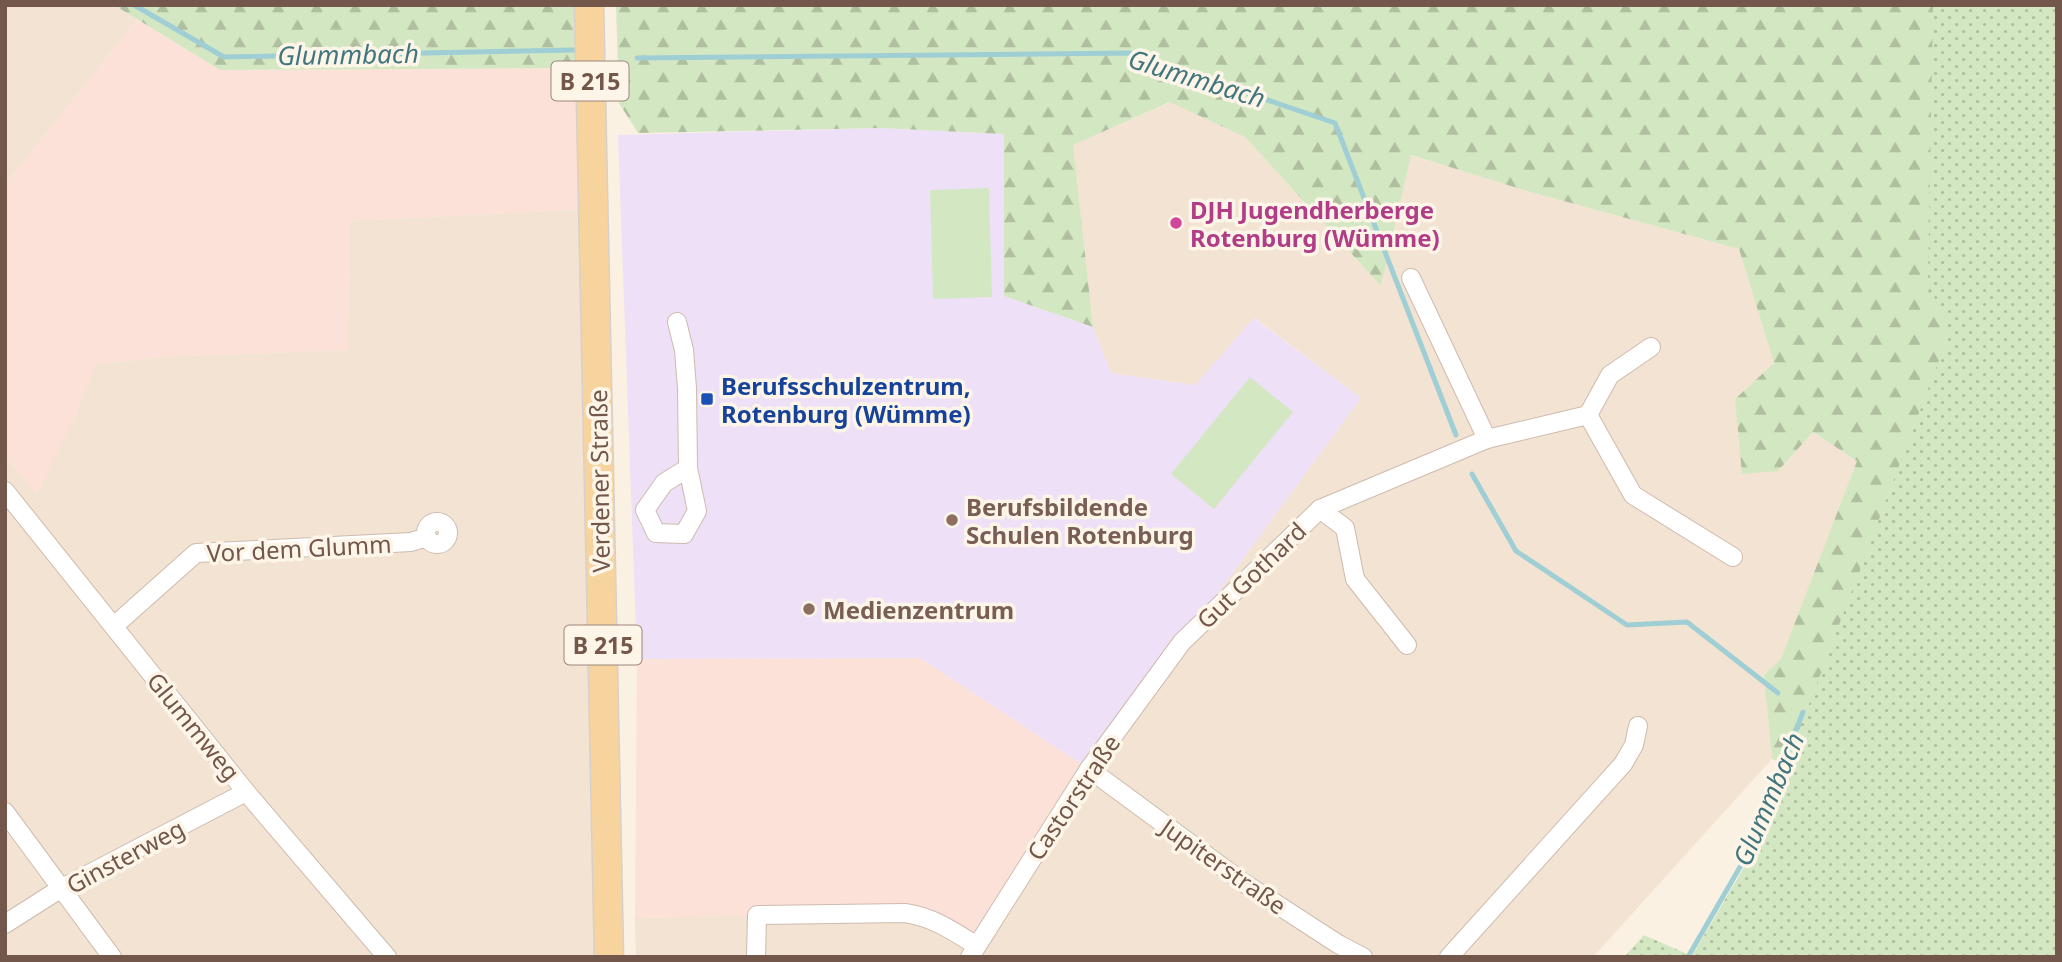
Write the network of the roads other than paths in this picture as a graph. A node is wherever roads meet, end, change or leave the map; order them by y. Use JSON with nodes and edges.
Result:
{"nodes":[{"id":1,"x":589,"y":5,"type":"edge"},
{"id":2,"x":1411,"y":278,"type":"dead end"},
{"id":3,"x":677,"y":322,"type":"dead end"},
{"id":4,"x":1651,"y":347,"type":"dead end"},
{"id":5,"x":1588,"y":415,"type":"junction"},
{"id":6,"x":1486,"y":439,"type":"junction"},
{"id":7,"x":688,"y":468,"type":"dead end"},
{"id":8,"x":5,"y":491,"type":"edge"},
{"id":9,"x":1320,"y":509,"type":"junction"},
{"id":10,"x":427,"y":537,"type":"dead end"},
{"id":11,"x":1733,"y":557,"type":"dead end"},
{"id":12,"x":114,"y":626,"type":"junction"},
{"id":13,"x":1182,"y":642,"type":"joint"},
{"id":14,"x":1407,"y":645,"type":"dead end"},
{"id":15,"x":1639,"y":726,"type":"dead end"},
{"id":16,"x":1089,"y":769,"type":"junction"},
{"id":17,"x":246,"y":792,"type":"junction"},
{"id":18,"x":5,"y":812,"type":"edge"},
{"id":19,"x":60,"y":889,"type":"junction"},
{"id":20,"x":5,"y":924,"type":"edge"},
{"id":21,"x":974,"y":951,"type":"edge"},
{"id":22,"x":112,"y":957,"type":"edge"},
{"id":23,"x":387,"y":957,"type":"edge"},
{"id":24,"x":609,"y":957,"type":"edge"},
{"id":25,"x":756,"y":957,"type":"edge"},
{"id":26,"x":1363,"y":957,"type":"edge"},
{"id":27,"x":1449,"y":957,"type":"edge"}],
"edges":[{"from":1,"to":24,"type":"main road","name":"Verdener Straße","number":"B 215"},
{"from":2,"to":6,"type":"street"},
{"from":3,"to":7,"type":"street"},
{"from":4,"to":5,"type":"street"},
{"from":5,"to":6,"type":"street","name":"Gut Gothard"},
{"from":5,"to":11,"type":"street"},
{"from":6,"to":9,"type":"street","name":"Gut Gothard"},
{"from":8,"to":12,"type":"street","name":"Glummweg"},
{"from":9,"to":13,"type":"street","name":"Gut Gothard"},
{"from":9,"to":14,"type":"street","name":"Gut Gothard"},
{"from":10,"to":12,"type":"street","name":"Vor dem Glumm"},
{"from":12,"to":17,"type":"street","name":"Glummweg"},
{"from":13,"to":16,"type":"street","name":"Castorstraße"},
{"from":15,"to":27,"type":"street"},
{"from":16,"to":21,"type":"street","name":"Castorstraße"},
{"from":16,"to":26,"type":"street","name":"Jupiterstraße"},
{"from":17,"to":19,"type":"street","name":"Ginsterweg"},
{"from":17,"to":23,"type":"street","name":"Glummweg"},
{"from":18,"to":19,"type":"street"},
{"from":19,"to":20,"type":"street","name":"Ginsterweg"},
{"from":19,"to":22,"type":"street"},
{"from":21,"to":25,"type":"street"}]}
